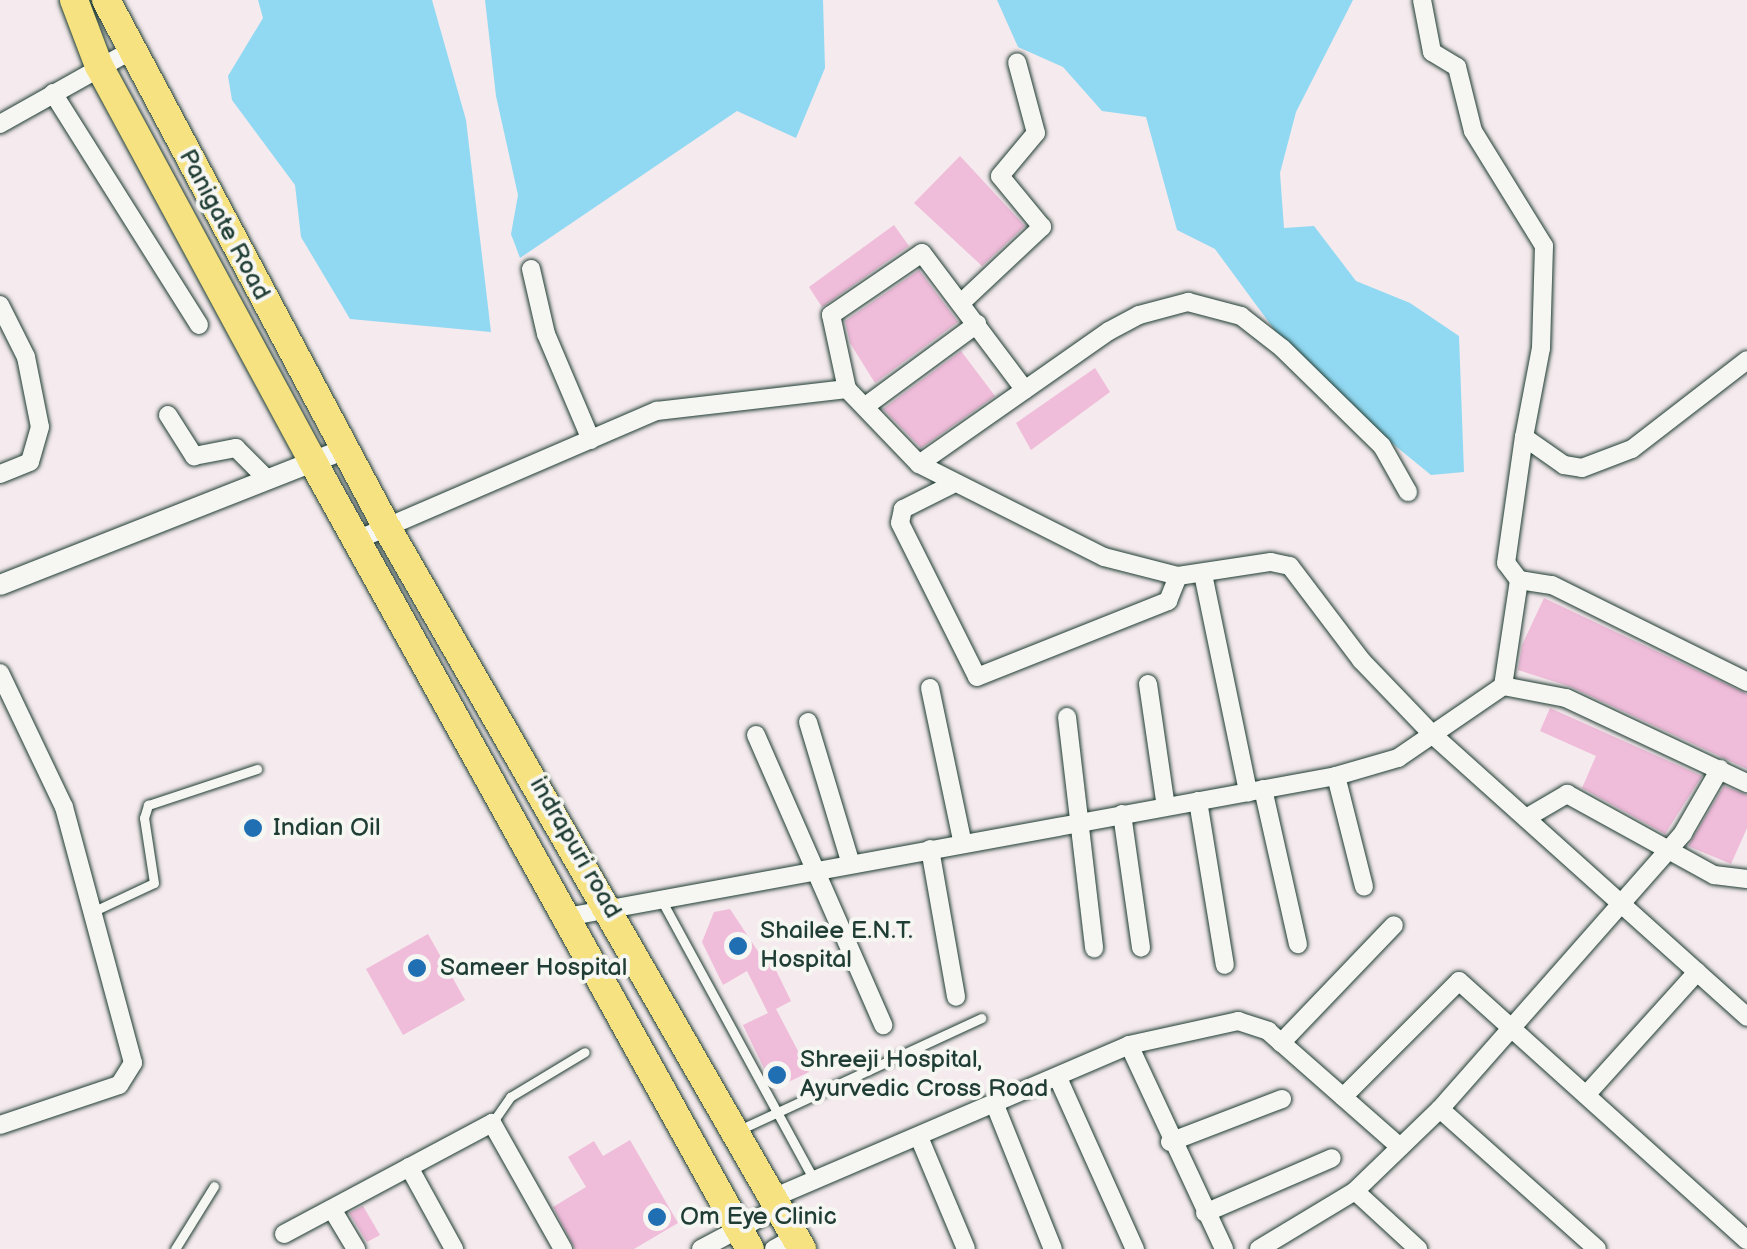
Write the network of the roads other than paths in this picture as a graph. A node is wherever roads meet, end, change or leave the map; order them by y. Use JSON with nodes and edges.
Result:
{"nodes":[{"id":1,"x":106,"y":0,"type":"edge"},
{"id":2,"x":1422,"y":0,"type":"edge"},
{"id":3,"x":78,"y":11,"type":"edge"},
{"id":4,"x":130,"y":51,"type":"junction"},
{"id":5,"x":1017,"y":62,"type":"dead end"},
{"id":6,"x":99,"y":66,"type":"junction"},
{"id":7,"x":52,"y":93,"type":"junction"},
{"id":8,"x":0,"y":124,"type":"edge"},
{"id":9,"x":531,"y":269,"type":"dead end"},
{"id":10,"x":962,"y":302,"type":"junction"},
{"id":11,"x":0,"y":305,"type":"edge"},
{"id":12,"x":199,"y":324,"type":"dead end"},
{"id":13,"x":977,"y":324,"type":"junction"},
{"id":14,"x":1747,"y":360,"type":"edge"},
{"id":15,"x":847,"y":389,"type":"junction"},
{"id":16,"x":1025,"y":390,"type":"junction"},
{"id":17,"x":867,"y":404,"type":"junction"},
{"id":18,"x":168,"y":415,"type":"dead end"},
{"id":19,"x":1524,"y":438,"type":"junction"},
{"id":20,"x":591,"y":440,"type":"junction"},
{"id":21,"x":344,"y":448,"type":"junction"},
{"id":22,"x":313,"y":462,"type":"junction"},
{"id":23,"x":919,"y":464,"type":"junction"},
{"id":24,"x":0,"y":474,"type":"edge"},
{"id":25,"x":268,"y":480,"type":"junction"},
{"id":26,"x":951,"y":485,"type":"junction"},
{"id":27,"x":1408,"y":492,"type":"dead end"},
{"id":28,"x":386,"y":526,"type":"junction"},
{"id":29,"x":357,"y":540,"type":"junction"},
{"id":30,"x":1203,"y":574,"type":"junction"},
{"id":31,"x":1178,"y":576,"type":"junction"},
{"id":32,"x":1519,"y":580,"type":"junction"},
{"id":33,"x":0,"y":585,"type":"edge"},
{"id":34,"x":0,"y":673,"type":"edge"},
{"id":35,"x":1747,"y":682,"type":"edge"},
{"id":36,"x":1148,"y":684,"type":"dead end"},
{"id":37,"x":1503,"y":686,"type":"junction"},
{"id":38,"x":930,"y":688,"type":"dead end"},
{"id":39,"x":1067,"y":716,"type":"dead end"},
{"id":40,"x":808,"y":722,"type":"dead end"},
{"id":41,"x":756,"y":735,"type":"dead end"},
{"id":42,"x":1433,"y":735,"type":"junction"},
{"id":43,"x":257,"y":769,"type":"dead end"},
{"id":44,"x":1720,"y":769,"type":"junction"},
{"id":45,"x":1336,"y":776,"type":"junction"},
{"id":46,"x":1747,"y":783,"type":"edge"},
{"id":47,"x":1256,"y":790,"type":"junction"},
{"id":48,"x":1198,"y":801,"type":"junction"},
{"id":49,"x":1166,"y":806,"type":"junction"},
{"id":50,"x":1122,"y":814,"type":"junction"},
{"id":51,"x":1526,"y":818,"type":"junction"},
{"id":52,"x":1080,"y":822,"type":"junction"},
{"id":53,"x":963,"y":844,"type":"junction"},
{"id":54,"x":1668,"y":848,"type":"junction"},
{"id":55,"x":930,"y":849,"type":"junction"},
{"id":56,"x":851,"y":864,"type":"junction"},
{"id":57,"x":812,"y":872,"type":"junction"},
{"id":58,"x":1747,"y":879,"type":"edge"},
{"id":59,"x":1364,"y":887,"type":"dead end"},
{"id":60,"x":663,"y":902,"type":"junction"},
{"id":61,"x":1620,"y":903,"type":"junction"},
{"id":62,"x":612,"y":911,"type":"junction"},
{"id":63,"x":89,"y":914,"type":"junction"},
{"id":64,"x":561,"y":918,"type":"junction"},
{"id":65,"x":1394,"y":925,"type":"dead end"},
{"id":66,"x":1298,"y":944,"type":"dead end"},
{"id":67,"x":1094,"y":948,"type":"dead end"},
{"id":68,"x":1141,"y":948,"type":"dead end"},
{"id":69,"x":1225,"y":965,"type":"dead end"},
{"id":70,"x":1698,"y":972,"type":"junction"},
{"id":71,"x":956,"y":997,"type":"dead end"},
{"id":72,"x":1747,"y":1017,"type":"edge"},
{"id":73,"x":981,"y":1018,"type":"dead end"},
{"id":74,"x":883,"y":1024,"type":"dead end"},
{"id":75,"x":1510,"y":1027,"type":"junction"},
{"id":76,"x":1282,"y":1043,"type":"junction"},
{"id":77,"x":1129,"y":1045,"type":"junction"},
{"id":78,"x":585,"y":1052,"type":"dead end"},
{"id":79,"x":1058,"y":1078,"type":"junction"},
{"id":80,"x":1586,"y":1095,"type":"junction"},
{"id":81,"x":1343,"y":1097,"type":"junction"},
{"id":82,"x":1282,"y":1099,"type":"dead end"},
{"id":83,"x":995,"y":1105,"type":"junction"},
{"id":84,"x":1440,"y":1108,"type":"junction"},
{"id":85,"x":778,"y":1112,"type":"junction"},
{"id":86,"x":492,"y":1124,"type":"junction"},
{"id":87,"x":0,"y":1125,"type":"edge"},
{"id":88,"x":736,"y":1131,"type":"junction"},
{"id":89,"x":919,"y":1137,"type":"junction"},
{"id":90,"x":1170,"y":1142,"type":"junction"},
{"id":91,"x":1400,"y":1147,"type":"junction"},
{"id":92,"x":1332,"y":1158,"type":"dead end"},
{"id":93,"x":409,"y":1168,"type":"junction"},
{"id":94,"x":814,"y":1180,"type":"junction"},
{"id":95,"x":214,"y":1186,"type":"dead end"},
{"id":96,"x":1356,"y":1191,"type":"junction"},
{"id":97,"x":778,"y":1202,"type":"junction"},
{"id":98,"x":332,"y":1209,"type":"junction"},
{"id":99,"x":1205,"y":1213,"type":"junction"},
{"id":100,"x":284,"y":1234,"type":"dead end"},
{"id":101,"x":744,"y":1239,"type":"edge"},
{"id":102,"x":1747,"y":1240,"type":"edge"},
{"id":103,"x":791,"y":1245,"type":"edge"},
{"id":104,"x":175,"y":1249,"type":"edge"},
{"id":105,"x":356,"y":1249,"type":"edge"},
{"id":106,"x":454,"y":1249,"type":"edge"},
{"id":107,"x":563,"y":1249,"type":"edge"},
{"id":108,"x":701,"y":1249,"type":"edge"},
{"id":109,"x":966,"y":1249,"type":"edge"},
{"id":110,"x":1053,"y":1249,"type":"edge"},
{"id":111,"x":1135,"y":1249,"type":"edge"},
{"id":112,"x":1224,"y":1249,"type":"edge"},
{"id":113,"x":1259,"y":1249,"type":"edge"},
{"id":114,"x":1418,"y":1249,"type":"edge"},
{"id":115,"x":1597,"y":1249,"type":"edge"}],
"edges":[{"from":1,"to":4,"type":"main road","name":"Panigate Road"},
{"from":2,"to":19,"type":"street"},
{"from":3,"to":6,"type":"main road","name":"Panigate Road"},
{"from":4,"to":6,"type":"street"},
{"from":4,"to":21,"type":"main road","name":"Panigate Road"},
{"from":5,"to":10,"type":"street"},
{"from":6,"to":7,"type":"street"},
{"from":6,"to":22,"type":"main road","name":"Panigate Road"},
{"from":7,"to":8,"type":"street"},
{"from":7,"to":12,"type":"street"},
{"from":9,"to":20,"type":"street"},
{"from":10,"to":13,"type":"street"},
{"from":10,"to":15,"type":"street"},
{"from":11,"to":24,"type":"street"},
{"from":13,"to":16,"type":"street"},
{"from":13,"to":17,"type":"street"},
{"from":14,"to":19,"type":"street"},
{"from":15,"to":17,"type":"street"},
{"from":15,"to":20,"type":"street"},
{"from":16,"to":23,"type":"street"},
{"from":16,"to":27,"type":"street"},
{"from":17,"to":23,"type":"street"},
{"from":18,"to":25,"type":"street"},
{"from":19,"to":32,"type":"street"},
{"from":20,"to":28,"type":"street"},
{"from":21,"to":22,"type":"street"},
{"from":21,"to":28,"type":"main road","name":"indrapuri road"},
{"from":22,"to":25,"type":"street"},
{"from":22,"to":29,"type":"main road","name":"indrapuri road"},
{"from":23,"to":26,"type":"street"},
{"from":25,"to":33,"type":"street"},
{"from":26,"to":31,"type":"street"},
{"from":26,"to":31,"type":"street"},
{"from":28,"to":29,"type":"street"},
{"from":28,"to":62,"type":"main road","name":"indrapuri road"},
{"from":29,"to":64,"type":"main road","name":"indrapuri road"},
{"from":30,"to":31,"type":"street"},
{"from":30,"to":42,"type":"street"},
{"from":30,"to":47,"type":"street"},
{"from":32,"to":35,"type":"street"},
{"from":32,"to":37,"type":"street"},
{"from":34,"to":63,"type":"street"},
{"from":36,"to":49,"type":"street"},
{"from":37,"to":42,"type":"street"},
{"from":37,"to":44,"type":"street"},
{"from":38,"to":53,"type":"street"},
{"from":39,"to":52,"type":"street"},
{"from":40,"to":56,"type":"street"},
{"from":41,"to":57,"type":"street"},
{"from":42,"to":45,"type":"street"},
{"from":42,"to":51,"type":"street"},
{"from":43,"to":63,"type":"lane"},
{"from":44,"to":46,"type":"street"},
{"from":44,"to":54,"type":"street"},
{"from":45,"to":47,"type":"street"},
{"from":45,"to":59,"type":"street"},
{"from":47,"to":48,"type":"street"},
{"from":47,"to":66,"type":"street"},
{"from":48,"to":49,"type":"street"},
{"from":48,"to":69,"type":"street"},
{"from":49,"to":50,"type":"street"},
{"from":50,"to":52,"type":"street"},
{"from":50,"to":68,"type":"street"},
{"from":51,"to":54,"type":"street"},
{"from":51,"to":61,"type":"street"},
{"from":52,"to":53,"type":"street"},
{"from":52,"to":67,"type":"street"},
{"from":53,"to":55,"type":"street"},
{"from":54,"to":58,"type":"street"},
{"from":54,"to":61,"type":"street"},
{"from":55,"to":56,"type":"street"},
{"from":55,"to":71,"type":"street"},
{"from":56,"to":57,"type":"street"},
{"from":57,"to":60,"type":"street"},
{"from":57,"to":74,"type":"street"},
{"from":60,"to":62,"type":"street"},
{"from":60,"to":85,"type":"lane"},
{"from":61,"to":70,"type":"street"},
{"from":61,"to":75,"type":"street"},
{"from":62,"to":64,"type":"street"},
{"from":62,"to":88,"type":"main road","name":"indrapuri road"},
{"from":63,"to":87,"type":"street"},
{"from":64,"to":101,"type":"main road","name":"indrapuri road"},
{"from":65,"to":76,"type":"street"},
{"from":70,"to":72,"type":"street"},
{"from":70,"to":80,"type":"street"},
{"from":73,"to":85,"type":"lane"},
{"from":75,"to":80,"type":"street"},
{"from":75,"to":81,"type":"street"},
{"from":75,"to":84,"type":"street"},
{"from":76,"to":77,"type":"street"},
{"from":76,"to":81,"type":"street"},
{"from":77,"to":79,"type":"street"},
{"from":77,"to":90,"type":"street"},
{"from":78,"to":86,"type":"lane"},
{"from":79,"to":83,"type":"street"},
{"from":79,"to":111,"type":"street"},
{"from":80,"to":102,"type":"street"},
{"from":81,"to":91,"type":"street"},
{"from":82,"to":90,"type":"street"},
{"from":83,"to":89,"type":"street"},
{"from":83,"to":110,"type":"street"},
{"from":84,"to":91,"type":"street"},
{"from":84,"to":115,"type":"street"},
{"from":85,"to":88,"type":"lane"},
{"from":85,"to":94,"type":"lane"},
{"from":86,"to":93,"type":"street"},
{"from":86,"to":107,"type":"street"},
{"from":88,"to":97,"type":"main road","name":"indrapuri road"},
{"from":89,"to":94,"type":"street"},
{"from":89,"to":109,"type":"street"},
{"from":90,"to":99,"type":"street"},
{"from":91,"to":96,"type":"street"},
{"from":92,"to":99,"type":"street"},
{"from":93,"to":98,"type":"street"},
{"from":93,"to":106,"type":"street"},
{"from":94,"to":97,"type":"street"},
{"from":95,"to":104,"type":"lane"},
{"from":96,"to":113,"type":"street"},
{"from":96,"to":114,"type":"street"},
{"from":97,"to":101,"type":"street"},
{"from":97,"to":103,"type":"main road","name":"indrapuri road"},
{"from":98,"to":100,"type":"street"},
{"from":98,"to":105,"type":"street"},
{"from":99,"to":112,"type":"street"},
{"from":101,"to":108,"type":"street"}]}
